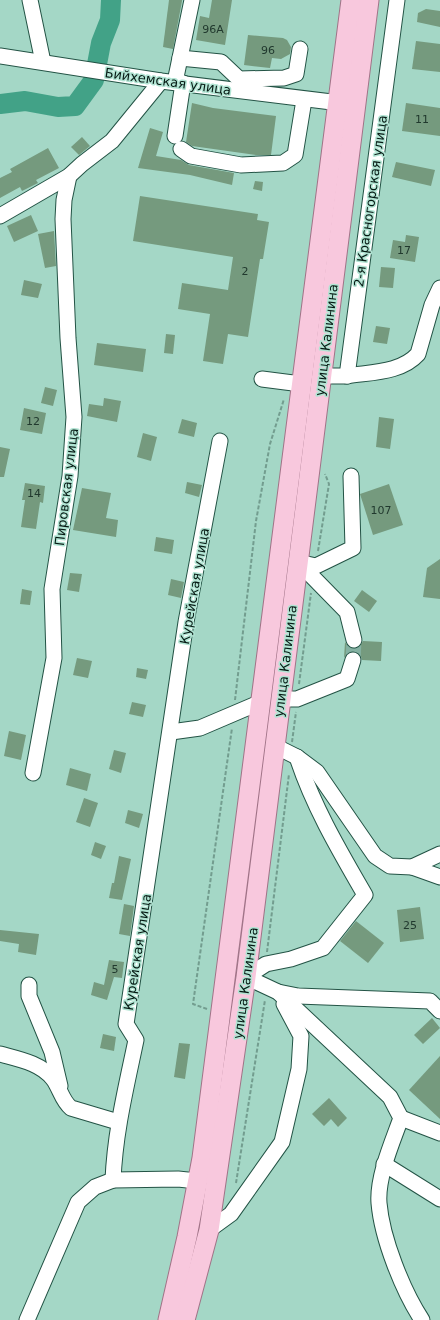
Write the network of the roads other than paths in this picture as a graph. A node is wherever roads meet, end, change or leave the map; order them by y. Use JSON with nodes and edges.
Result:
{"nodes":[{"id":1,"x":30,"y":0,"type":"edge"},
{"id":2,"x":192,"y":0,"type":"edge"},
{"id":3,"x":351,"y":0,"type":"edge"},
{"id":4,"x":369,"y":0,"type":"edge"},
{"id":5,"x":397,"y":0,"type":"edge"},
{"id":6,"x":300,"y":49,"type":"dead end"},
{"id":7,"x":0,"y":56,"type":"edge"},
{"id":8,"x":180,"y":58,"type":"junction"},
{"id":9,"x":43,"y":62,"type":"junction"},
{"id":10,"x":173,"y":82,"type":"junction"},
{"id":11,"x":304,"y":100,"type":"junction"},
{"id":12,"x":337,"y":103,"type":"junction"},
{"id":13,"x":356,"y":106,"type":"junction"},
{"id":14,"x":69,"y":176,"type":"junction"},
{"id":15,"x":0,"y":216,"type":"edge"},
{"id":16,"x":440,"y":288,"type":"edge"},
{"id":17,"x":321,"y":376,"type":"junction"},
{"id":18,"x":347,"y":376,"type":"junction"},
{"id":19,"x":262,"y":379,"type":"dead end"},
{"id":20,"x":295,"y":383,"type":"junction"},
{"id":21,"x":220,"y":441,"type":"dead end"},
{"id":22,"x":351,"y":476,"type":"dead end"},
{"id":23,"x":288,"y":490,"type":"junction"},
{"id":24,"x":306,"y":492,"type":"junction"},
{"id":25,"x":279,"y":560,"type":"junction"},
{"id":26,"x":309,"y":569,"type":"junction"},
{"id":27,"x":354,"y":640,"type":"tunnel mouth"},
{"id":28,"x":353,"y":660,"type":"tunnel mouth"},
{"id":29,"x":289,"y":699,"type":"junction"},
{"id":30,"x":261,"y":702,"type":"junction"},
{"id":31,"x":171,"y":732,"type":"junction"},
{"id":32,"x":288,"y":752,"type":"junction"},
{"id":33,"x":33,"y":773,"type":"dead end"},
{"id":34,"x":440,"y":854,"type":"edge"},
{"id":35,"x":412,"y":867,"type":"junction"},
{"id":36,"x":440,"y":877,"type":"edge"},
{"id":37,"x":246,"y":977,"type":"junction"},
{"id":38,"x":29,"y":985,"type":"dead end"},
{"id":39,"x":273,"y":989,"type":"junction"},
{"id":40,"x":440,"y":1011,"type":"edge"},
{"id":41,"x":0,"y":1054,"type":"edge"},
{"id":42,"x":61,"y":1093,"type":"junction"},
{"id":43,"x":401,"y":1118,"type":"junction"},
{"id":44,"x":118,"y":1122,"type":"junction"},
{"id":45,"x":440,"y":1133,"type":"edge"},
{"id":46,"x":384,"y":1164,"type":"junction"},
{"id":47,"x":113,"y":1180,"type":"junction"},
{"id":48,"x":197,"y":1181,"type":"junction"},
{"id":49,"x":440,"y":1199,"type":"edge"},
{"id":50,"x":209,"y":1230,"type":"junction"},
{"id":51,"x":27,"y":1320,"type":"edge"},
{"id":52,"x":168,"y":1320,"type":"edge"},
{"id":53,"x":186,"y":1320,"type":"edge"},
{"id":54,"x":422,"y":1320,"type":"edge"}],
"edges":[{"from":1,"to":9,"type":"street"},
{"from":2,"to":8,"type":"street"},
{"from":3,"to":12,"type":"main road","name":"улица Калинина"},
{"from":4,"to":13,"type":"main road","name":"улица Калинина"},
{"from":5,"to":18,"type":"street","name":"2-я Красногорская улица"},
{"from":6,"to":8,"type":"street"},
{"from":7,"to":9,"type":"street","name":"Бийхемская улица"},
{"from":8,"to":10,"type":"street"},
{"from":9,"to":10,"type":"street","name":"Бийхемская улица"},
{"from":10,"to":11,"type":"street","name":"Бийхемская улица"},
{"from":10,"to":11,"type":"street"},
{"from":10,"to":14,"type":"street"},
{"from":11,"to":12,"type":"street","name":"Бийхемская улица"},
{"from":12,"to":13,"type":"street","name":"Бийхемская улица"},
{"from":12,"to":20,"type":"main road","name":"улица Калинина"},
{"from":13,"to":17,"type":"main road","name":"улица Калинина"},
{"from":14,"to":15,"type":"street"},
{"from":14,"to":33,"type":"street","name":"Пировская улица"},
{"from":16,"to":18,"type":"street"},
{"from":17,"to":18,"type":"street"},
{"from":17,"to":24,"type":"main road","name":"улица Калинина"},
{"from":19,"to":20,"type":"street"},
{"from":20,"to":23,"type":"main road","name":"улица Калинина"},
{"from":21,"to":31,"type":"street","name":"Курейская улица"},
{"from":22,"to":26,"type":"street"},
{"from":23,"to":24,"type":"main road"},
{"from":23,"to":25,"type":"main road","name":"улица Калинина"},
{"from":24,"to":26,"type":"main road","name":"улица Калинина"},
{"from":25,"to":26,"type":"main road"},
{"from":25,"to":30,"type":"main road","name":"улица Калинина"},
{"from":26,"to":27,"type":"street"},
{"from":26,"to":29,"type":"main road","name":"улица Калинина"},
{"from":28,"to":29,"type":"street"},
{"from":29,"to":32,"type":"main road","name":"улица Калинина"},
{"from":30,"to":31,"type":"street"},
{"from":30,"to":48,"type":"main road","name":"улица Калинина"},
{"from":31,"to":44,"type":"street","name":"Курейская улица"},
{"from":32,"to":35,"type":"street"},
{"from":32,"to":37,"type":"main road","name":"улица Калинина"},
{"from":32,"to":37,"type":"street"},
{"from":34,"to":35,"type":"street"},
{"from":35,"to":36,"type":"street"},
{"from":37,"to":39,"type":"street"},
{"from":37,"to":50,"type":"main road","name":"улица Калинина"},
{"from":38,"to":42,"type":"street"},
{"from":39,"to":40,"type":"street"},
{"from":39,"to":43,"type":"street"},
{"from":39,"to":50,"type":"street"},
{"from":41,"to":42,"type":"street"},
{"from":42,"to":44,"type":"street"},
{"from":43,"to":45,"type":"street"},
{"from":43,"to":46,"type":"street"},
{"from":44,"to":47,"type":"street","name":"Курейская улица"},
{"from":46,"to":49,"type":"street"},
{"from":46,"to":54,"type":"street"},
{"from":47,"to":48,"type":"street"},
{"from":47,"to":51,"type":"street"},
{"from":48,"to":52,"type":"main road","name":"улица Калинина"},
{"from":50,"to":53,"type":"main road","name":"улица Калинина"}]}
